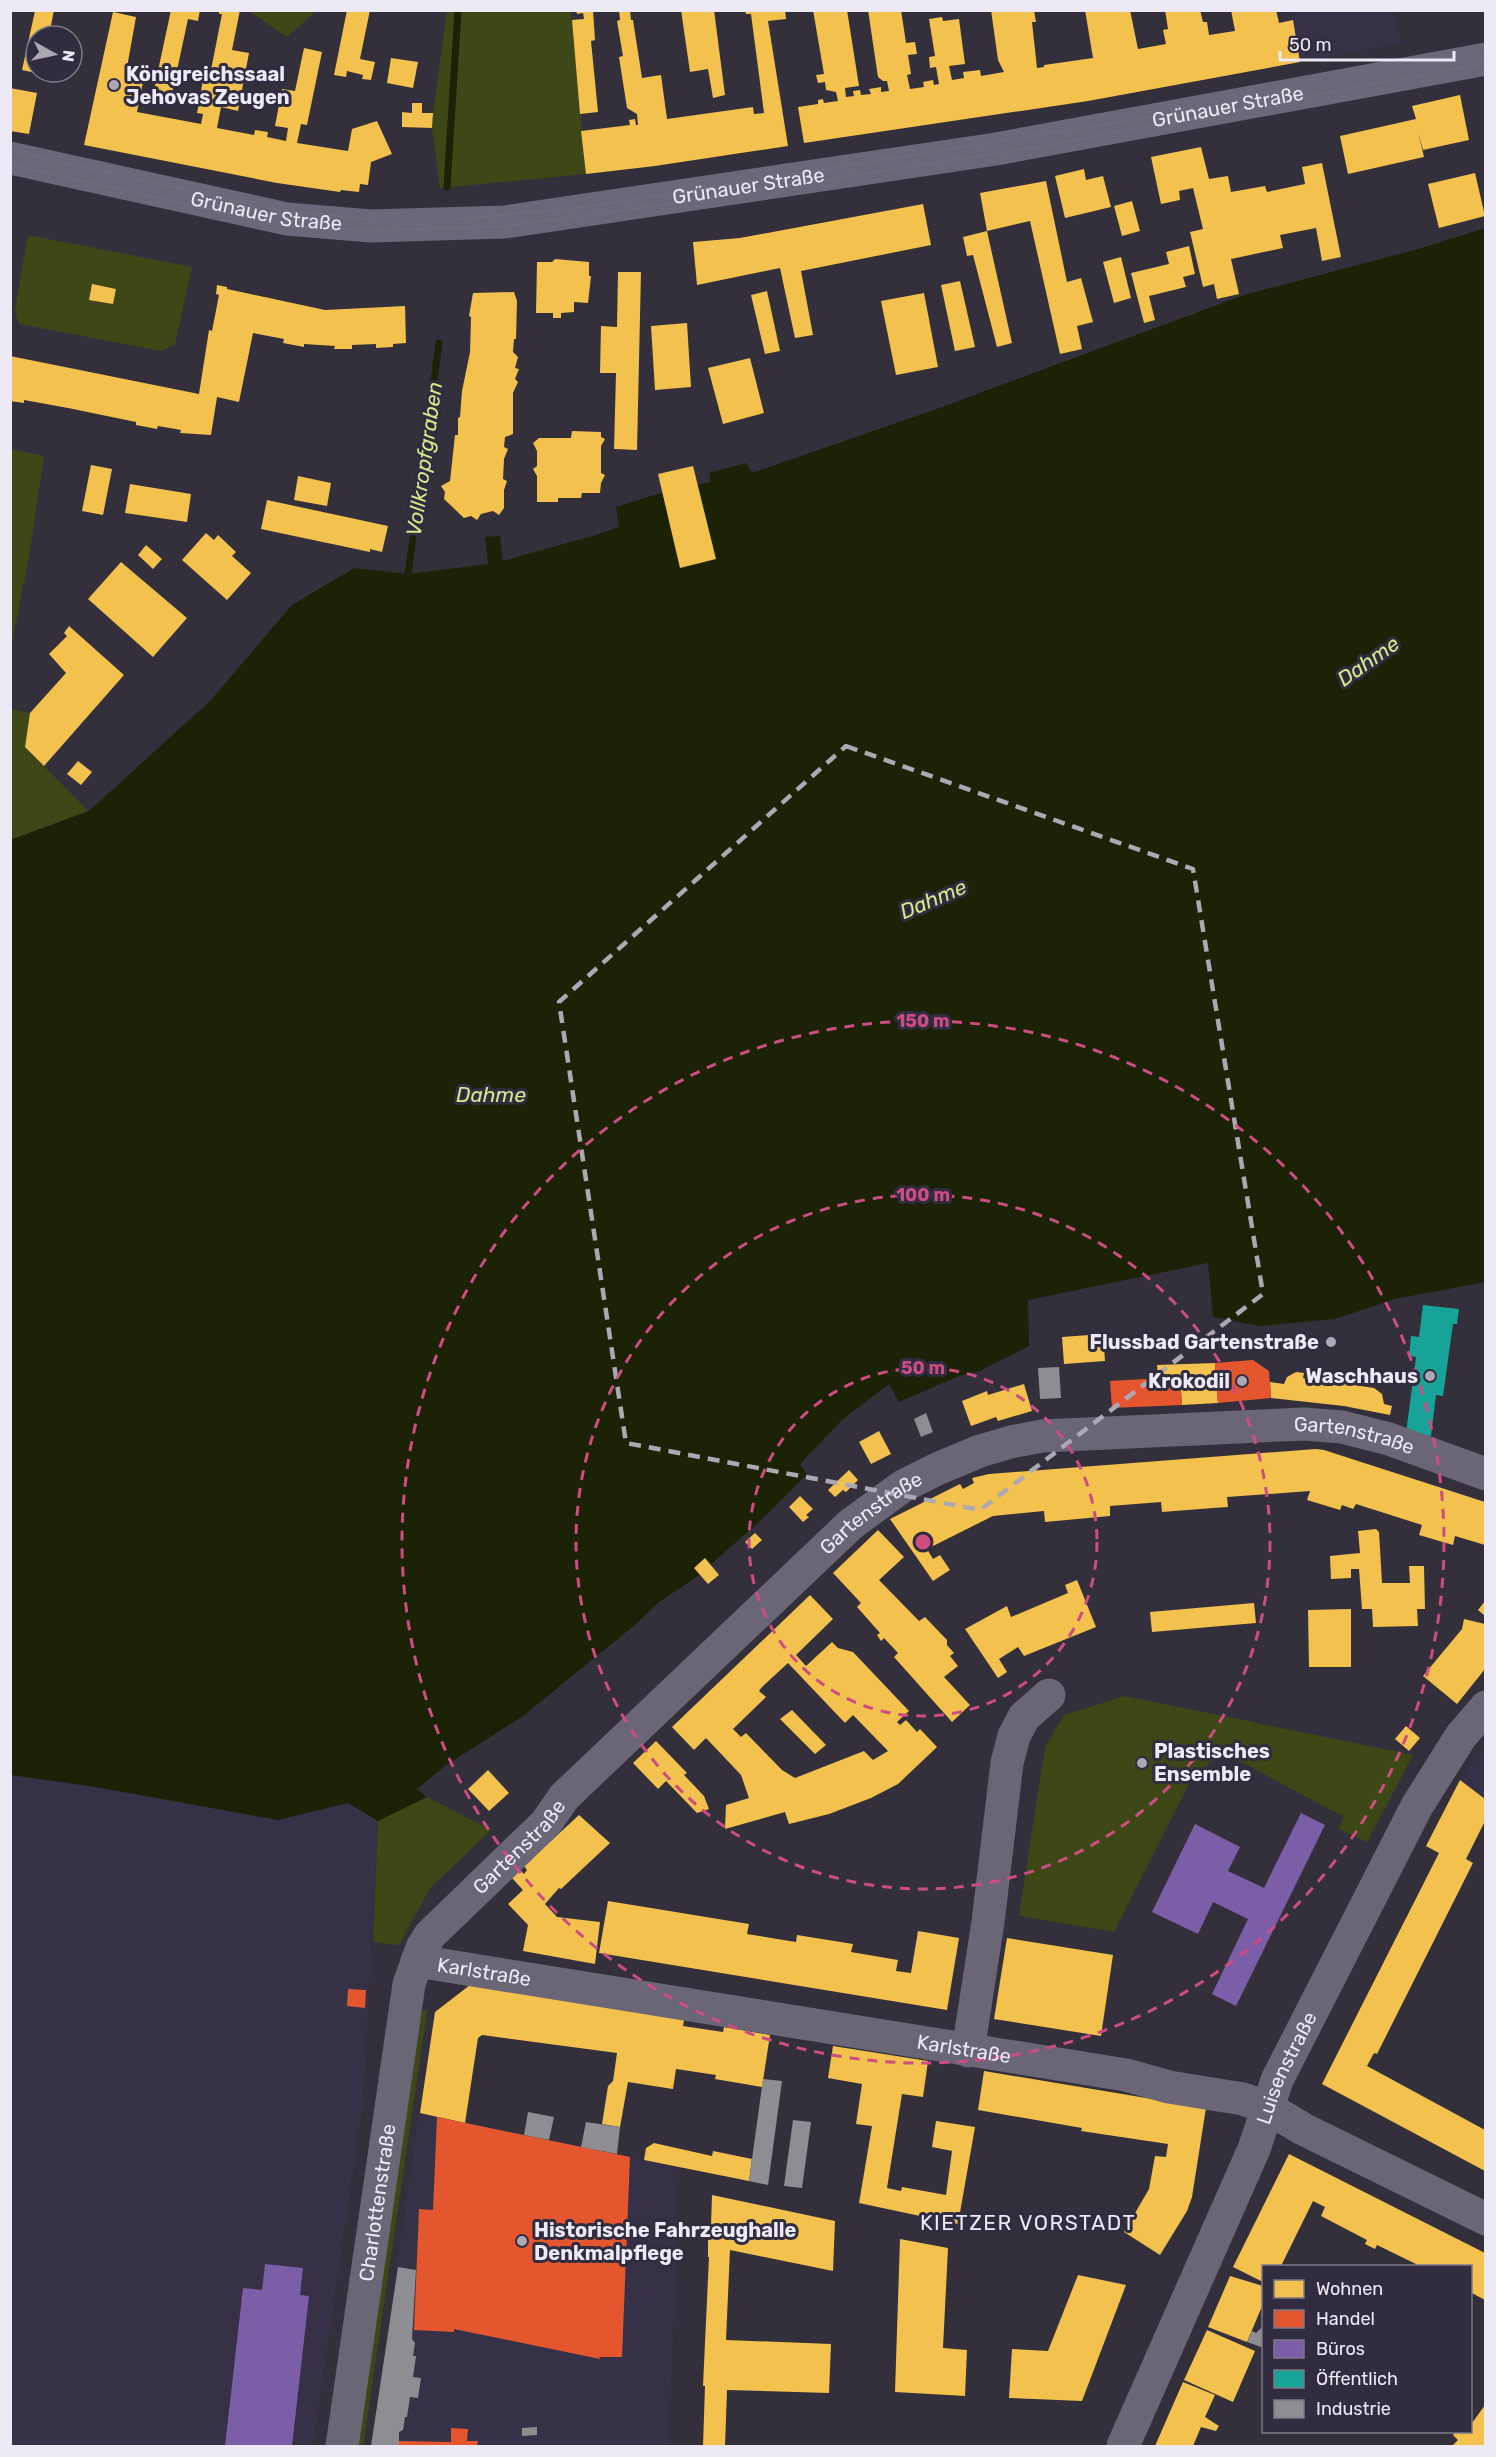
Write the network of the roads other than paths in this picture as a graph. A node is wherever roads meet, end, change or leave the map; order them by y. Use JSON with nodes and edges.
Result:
{"nodes":[{"id":1,"x":1485,"y":59,"type":"edge"},
{"id":2,"x":10,"y":158,"type":"edge"},
{"id":3,"x":1485,"y":1474,"type":"edge"},
{"id":4,"x":1049,"y":1695,"type":"dead end"},
{"id":5,"x":1485,"y":1707,"type":"edge"},
{"id":6,"x":417,"y":1961,"type":"junction"},
{"id":7,"x":968,"y":2051,"type":"junction"},
{"id":8,"x":1268,"y":2108,"type":"junction"},
{"id":9,"x":1485,"y":2219,"type":"edge"},
{"id":10,"x":342,"y":2446,"type":"edge"},
{"id":11,"x":1123,"y":2446,"type":"edge"}],
"edges":[{"from":1,"to":2,"type":"main road","name":"Grünauer Straße"},
{"from":3,"to":6,"type":"street","name":"Gartenstraße"},
{"from":4,"to":7,"type":"street"},
{"from":5,"to":8,"type":"street","name":"Luisenstraße"},
{"from":6,"to":7,"type":"street","name":"Karlstraße"},
{"from":6,"to":10,"type":"street","name":"Charlottenstraße"},
{"from":7,"to":8,"type":"street","name":"Karlstraße"},
{"from":8,"to":9,"type":"street","name":"Karlstraße"},
{"from":8,"to":11,"type":"street","name":"Luisenstraße"}]}
